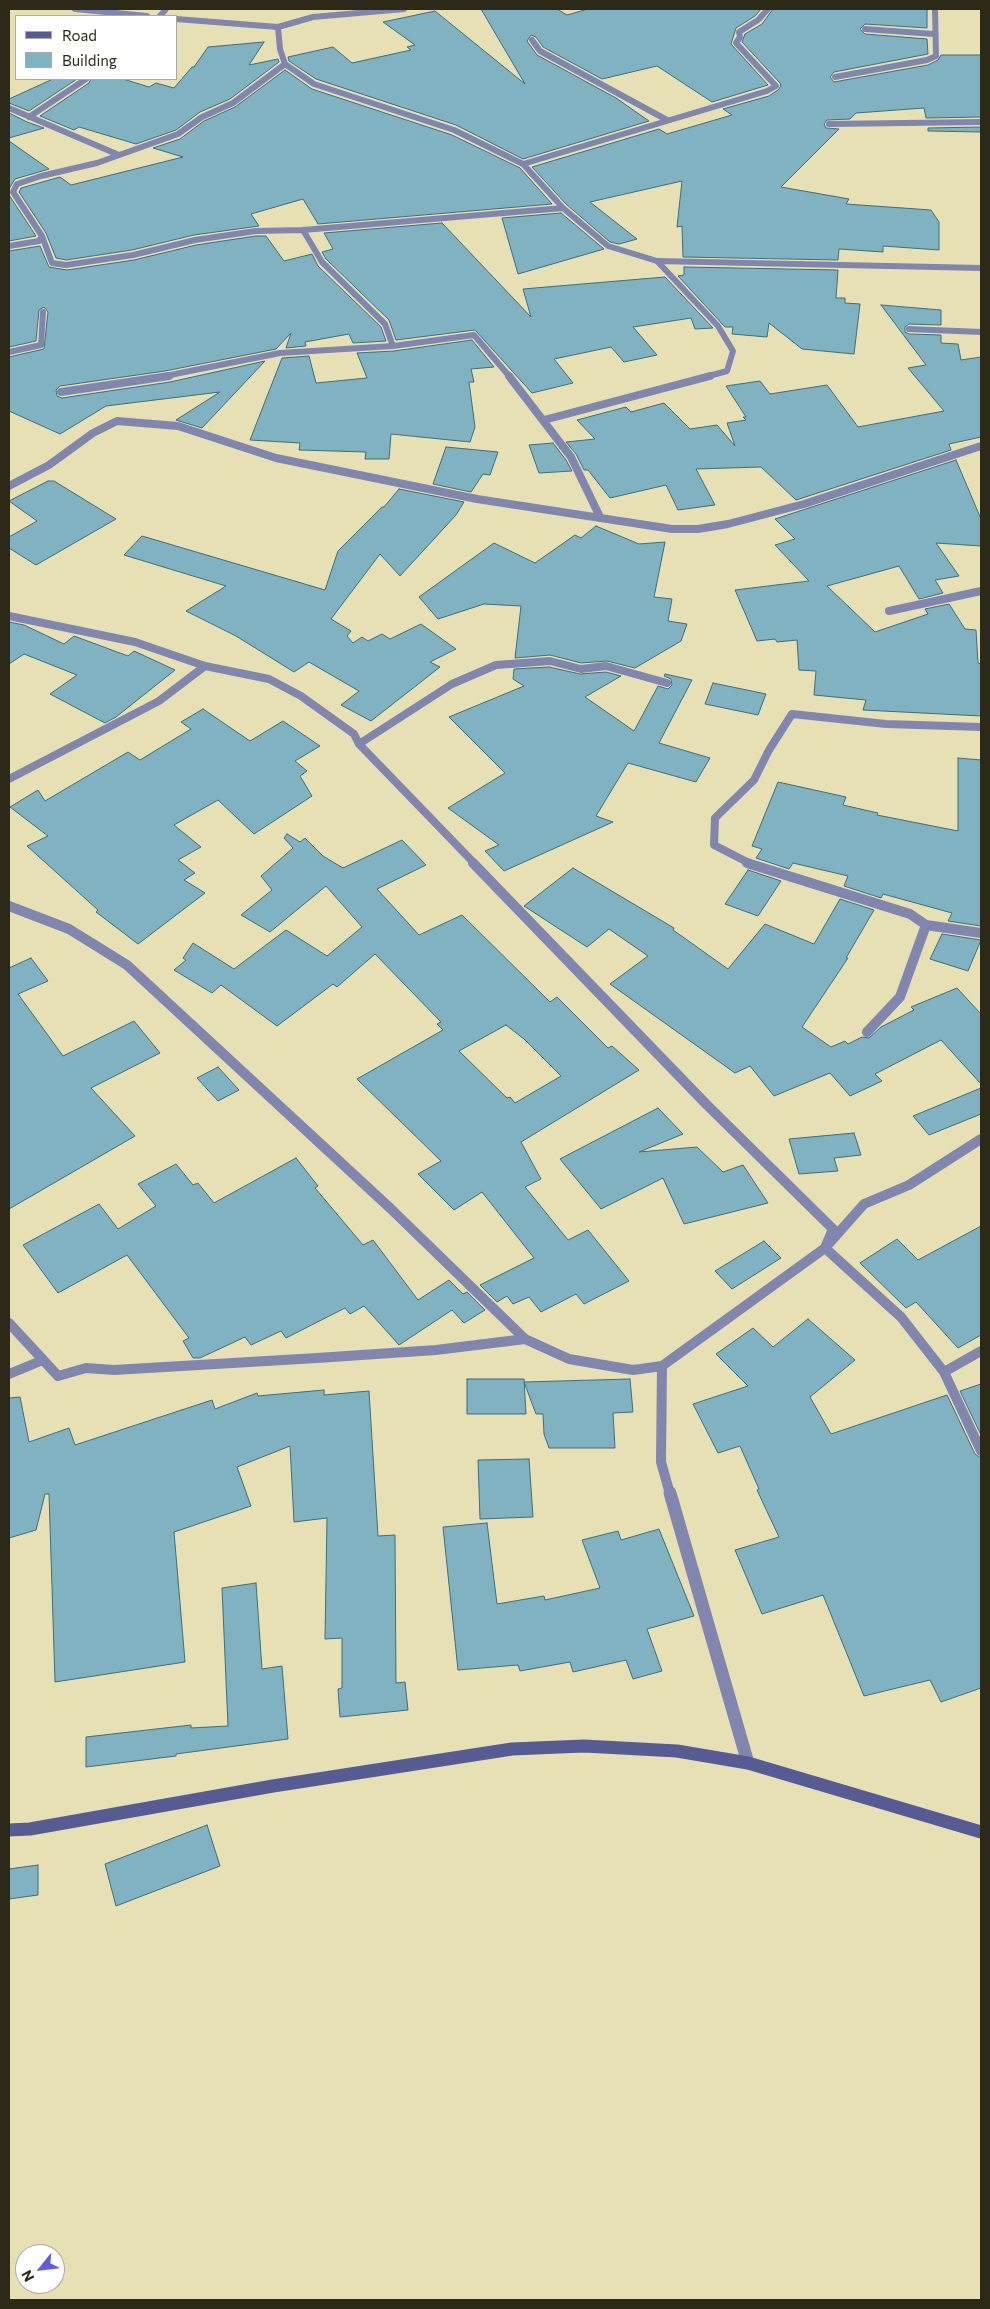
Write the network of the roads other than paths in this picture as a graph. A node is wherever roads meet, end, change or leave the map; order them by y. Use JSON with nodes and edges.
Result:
{"nodes":[{"id":1,"x":75,"y":9,"type":"edge"},
{"id":2,"x":319,"y":9,"type":"edge"},
{"id":3,"x":404,"y":9,"type":"edge"},
{"id":4,"x":768,"y":9,"type":"edge"},
{"id":5,"x":935,"y":9,"type":"edge"},
{"id":6,"x":137,"y":15,"type":"edge"},
{"id":7,"x":312,"y":18,"type":"junction"},
{"id":8,"x":178,"y":19,"type":"edge"},
{"id":9,"x":278,"y":27,"type":"junction"},
{"id":10,"x":865,"y":29,"type":"dead end"},
{"id":11,"x":934,"y":34,"type":"junction"},
{"id":12,"x":532,"y":40,"type":"dead end"},
{"id":13,"x":285,"y":64,"type":"junction"},
{"id":14,"x":835,"y":77,"type":"dead end"},
{"id":15,"x":84,"y":80,"type":"edge"},
{"id":16,"x":9,"y":108,"type":"edge"},
{"id":17,"x":29,"y":117,"type":"junction"},
{"id":18,"x":667,"y":120,"type":"junction"},
{"id":19,"x":981,"y":122,"type":"edge"},
{"id":20,"x":829,"y":124,"type":"dead end"},
{"id":21,"x":119,"y":155,"type":"junction"},
{"id":22,"x":523,"y":164,"type":"junction"},
{"id":23,"x":563,"y":208,"type":"junction"},
{"id":24,"x":303,"y":230,"type":"junction"},
{"id":25,"x":42,"y":236,"type":"junction"},
{"id":26,"x":9,"y":246,"type":"edge"},
{"id":27,"x":657,"y":261,"type":"junction"},
{"id":28,"x":981,"y":268,"type":"edge"},
{"id":29,"x":43,"y":312,"type":"dead end"},
{"id":30,"x":909,"y":329,"type":"dead end"},
{"id":31,"x":981,"y":332,"type":"edge"},
{"id":32,"x":393,"y":346,"type":"junction"},
{"id":33,"x":9,"y":352,"type":"edge"},
{"id":34,"x":61,"y":392,"type":"dead end"},
{"id":35,"x":544,"y":420,"type":"junction"},
{"id":36,"x":981,"y":446,"type":"edge"},
{"id":37,"x":9,"y":486,"type":"edge"},
{"id":38,"x":600,"y":517,"type":"junction"},
{"id":39,"x":981,"y":591,"type":"edge"},
{"id":40,"x":889,"y":611,"type":"dead end"},
{"id":41,"x":9,"y":616,"type":"edge"},
{"id":42,"x":205,"y":666,"type":"junction"},
{"id":43,"x":666,"y":684,"type":"dead end"},
{"id":44,"x":981,"y":727,"type":"edge"},
{"id":45,"x":359,"y":744,"type":"junction"},
{"id":46,"x":9,"y":779,"type":"edge"},
{"id":47,"x":9,"y":906,"type":"edge"},
{"id":48,"x":926,"y":925,"type":"junction"},
{"id":49,"x":981,"y":932,"type":"edge"},
{"id":50,"x":867,"y":1032,"type":"dead end"},
{"id":51,"x":981,"y":1138,"type":"edge"},
{"id":52,"x":825,"y":1248,"type":"junction"},
{"id":53,"x":9,"y":1323,"type":"edge"},
{"id":54,"x":524,"y":1339,"type":"junction"},
{"id":55,"x":981,"y":1351,"type":"edge"},
{"id":56,"x":43,"y":1360,"type":"junction"},
{"id":57,"x":662,"y":1366,"type":"junction"},
{"id":58,"x":944,"y":1372,"type":"junction"},
{"id":59,"x":9,"y":1374,"type":"edge"},
{"id":60,"x":981,"y":1451,"type":"edge"},
{"id":61,"x":748,"y":1763,"type":"junction"},
{"id":62,"x":9,"y":1830,"type":"edge"},
{"id":63,"x":981,"y":1832,"type":"edge"}],
"edges":[{"from":1,"to":6,"type":"street"},
{"from":2,"to":7,"type":"street"},
{"from":3,"to":7,"type":"street"},
{"from":4,"to":18,"type":"street"},
{"from":5,"to":11,"type":"street"},
{"from":7,"to":9,"type":"street"},
{"from":8,"to":9,"type":"street"},
{"from":9,"to":13,"type":"street"},
{"from":10,"to":11,"type":"street"},
{"from":11,"to":14,"type":"street"},
{"from":12,"to":18,"type":"street"},
{"from":13,"to":21,"type":"street"},
{"from":13,"to":22,"type":"street"},
{"from":15,"to":17,"type":"street"},
{"from":16,"to":17,"type":"street"},
{"from":17,"to":21,"type":"street"},
{"from":18,"to":22,"type":"street"},
{"from":19,"to":20,"type":"street"},
{"from":21,"to":25,"type":"street"},
{"from":22,"to":23,"type":"street"},
{"from":23,"to":24,"type":"street"},
{"from":23,"to":27,"type":"street"},
{"from":24,"to":25,"type":"street"},
{"from":24,"to":32,"type":"street"},
{"from":25,"to":26,"type":"street"},
{"from":27,"to":28,"type":"street"},
{"from":27,"to":35,"type":"street"},
{"from":29,"to":33,"type":"street"},
{"from":30,"to":31,"type":"street"},
{"from":32,"to":34,"type":"street"},
{"from":32,"to":35,"type":"street"},
{"from":35,"to":38,"type":"street"},
{"from":36,"to":38,"type":"street"},
{"from":37,"to":38,"type":"street"},
{"from":39,"to":40,"type":"street"},
{"from":41,"to":42,"type":"street"},
{"from":42,"to":45,"type":"street"},
{"from":42,"to":46,"type":"street"},
{"from":43,"to":45,"type":"street"},
{"from":44,"to":48,"type":"street"},
{"from":45,"to":52,"type":"street"},
{"from":47,"to":54,"type":"street"},
{"from":48,"to":49,"type":"street"},
{"from":48,"to":50,"type":"street"},
{"from":51,"to":52,"type":"street"},
{"from":52,"to":57,"type":"street"},
{"from":52,"to":58,"type":"street"},
{"from":53,"to":56,"type":"street"},
{"from":54,"to":56,"type":"street"},
{"from":54,"to":57,"type":"street"},
{"from":55,"to":58,"type":"street"},
{"from":56,"to":59,"type":"street"},
{"from":57,"to":61,"type":"street"},
{"from":58,"to":60,"type":"street"},
{"from":61,"to":62,"type":"street"},
{"from":61,"to":63,"type":"street"}]}
